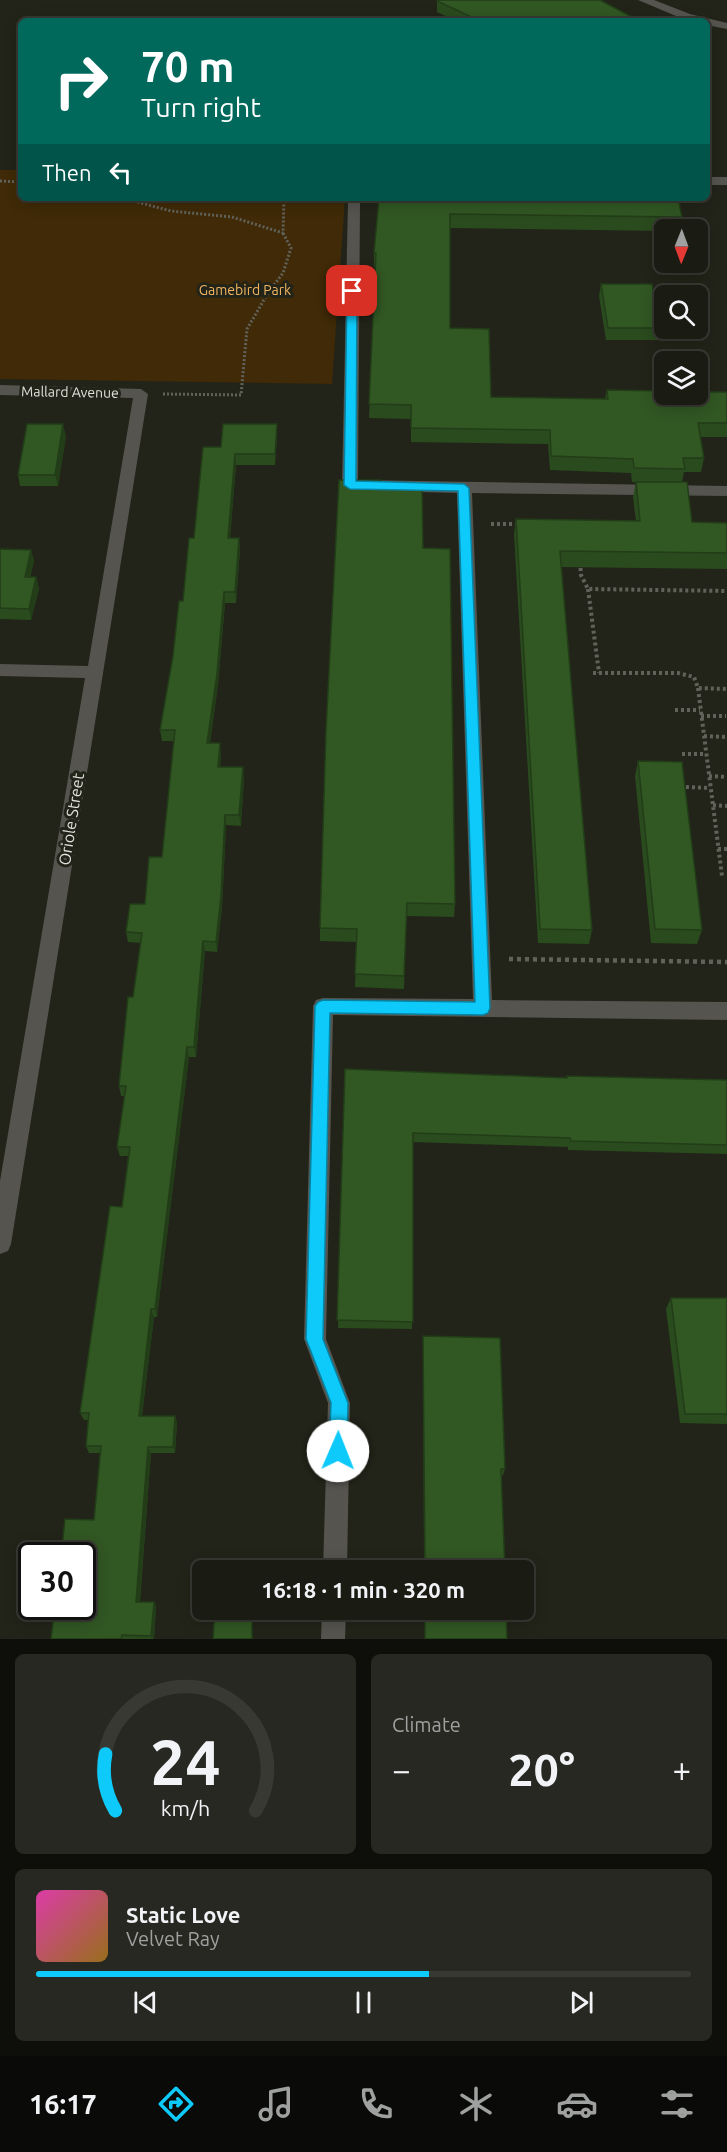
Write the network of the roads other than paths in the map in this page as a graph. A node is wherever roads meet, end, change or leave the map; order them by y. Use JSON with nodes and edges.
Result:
{"nodes":[{"id":1,"x":644,"y":0,"type":"edge"},
{"id":2,"x":682,"y":18,"type":"edge"},
{"id":3,"x":710,"y":22,"type":"edge"},
{"id":4,"x":727,"y":26,"type":"edge"},
{"id":5,"x":710,"y":181,"type":"edge"},
{"id":6,"x":727,"y":181,"type":"edge"},
{"id":7,"x":354,"y":201,"type":"edge"},
{"id":8,"x":0,"y":390,"type":"edge"},
{"id":9,"x":141,"y":394,"type":"joint"},
{"id":10,"x":464,"y":488,"type":"junction"},
{"id":11,"x":727,"y":491,"type":"edge"},
{"id":12,"x":0,"y":670,"type":"edge"},
{"id":13,"x":96,"y":672,"type":"junction"},
{"id":14,"x":483,"y":1008,"type":"junction"},
{"id":15,"x":727,"y":1011,"type":"edge"},
{"id":16,"x":0,"y":1244,"type":"edge"},
{"id":17,"x":335,"y":1560,"type":"edge"},
{"id":18,"x":334,"y":1620,"type":"edge"},
{"id":19,"x":333,"y":1639,"type":"edge"}],
"edges":[{"from":1,"to":2,"type":"street"},
{"from":3,"to":4,"type":"street"},
{"from":5,"to":6,"type":"street"},
{"from":7,"to":10,"type":"street"},
{"from":8,"to":9,"type":"street","name":"Mallard Avenue"},
{"from":9,"to":13,"type":"street","name":"Oriole Street"},
{"from":10,"to":11,"type":"street"},
{"from":10,"to":14,"type":"street"},
{"from":12,"to":13,"type":"street"},
{"from":13,"to":16,"type":"street","name":"Oriole Street"},
{"from":14,"to":15,"type":"street"},
{"from":14,"to":17,"type":"street"},
{"from":18,"to":19,"type":"street"}]}
